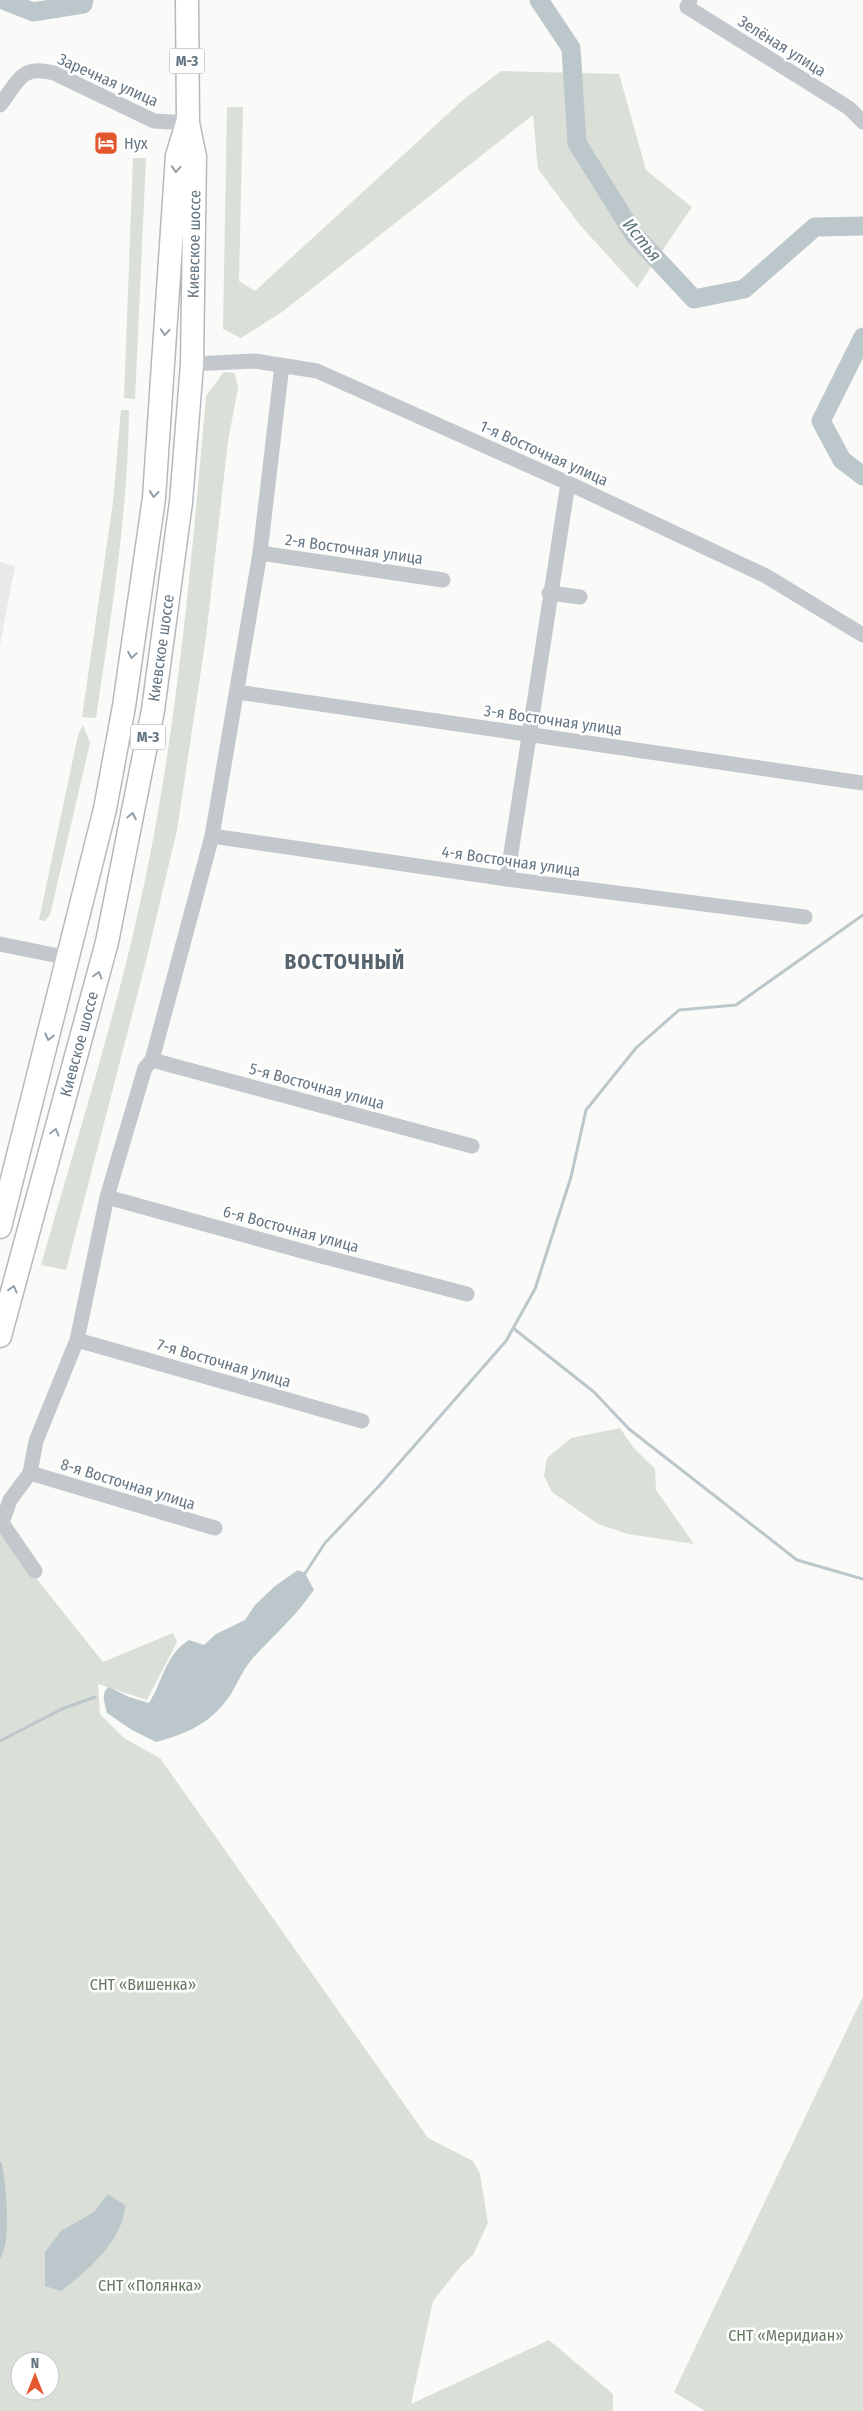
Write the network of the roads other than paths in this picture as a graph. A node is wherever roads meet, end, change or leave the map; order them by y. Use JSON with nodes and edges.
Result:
{"nodes":[{"id":1,"x":187,"y":0,"type":"edge"},
{"id":2,"x":690,"y":0,"type":"edge"},
{"id":3,"x":0,"y":105,"type":"edge"},
{"id":4,"x":188,"y":122,"type":"junction"},
{"id":5,"x":863,"y":122,"type":"edge"},
{"id":6,"x":192,"y":364,"type":"junction"},
{"id":7,"x":282,"y":365,"type":"junction"},
{"id":8,"x":568,"y":482,"type":"junction"},
{"id":9,"x":260,"y":553,"type":"junction"},
{"id":10,"x":443,"y":580,"type":"dead end"},
{"id":11,"x":549,"y":593,"type":"junction"},
{"id":12,"x":580,"y":597,"type":"dead end"},
{"id":13,"x":863,"y":635,"type":"edge"},
{"id":14,"x":237,"y":692,"type":"junction"},
{"id":15,"x":120,"y":730,"type":"junction"},
{"id":16,"x":149,"y":733,"type":"junction"},
{"id":17,"x":529,"y":734,"type":"junction"},
{"id":18,"x":863,"y":783,"type":"edge"},
{"id":19,"x":212,"y":836,"type":"junction"},
{"id":20,"x":506,"y":879,"type":"junction"},
{"id":21,"x":805,"y":917,"type":"dead end"},
{"id":22,"x":0,"y":944,"type":"edge"},
{"id":23,"x":69,"y":958,"type":"junction"},
{"id":24,"x":152,"y":1060,"type":"junction"},
{"id":25,"x":472,"y":1146,"type":"dead end"},
{"id":26,"x":107,"y":1196,"type":"junction"},
{"id":27,"x":0,"y":1227,"type":"edge"},
{"id":28,"x":467,"y":1294,"type":"dead end"},
{"id":29,"x":0,"y":1336,"type":"edge"},
{"id":30,"x":77,"y":1340,"type":"junction"},
{"id":31,"x":362,"y":1421,"type":"dead end"},
{"id":32,"x":30,"y":1473,"type":"junction"},
{"id":33,"x":215,"y":1528,"type":"dead end"},
{"id":34,"x":35,"y":1571,"type":"dead end"}],
"edges":[{"from":1,"to":4,"type":"highway","name":"Киевское шоссе","number":"М-3"},
{"from":2,"to":5,"type":"street","name":"Зелёная улица"},
{"from":3,"to":4,"type":"street","name":"Заречная улица"},
{"from":4,"to":6,"type":"highway","name":"Киевское шоссе","number":"М-3"},
{"from":4,"to":15,"type":"highway","name":"Киевское шоссе","number":"М-3","one_way":true},
{"from":6,"to":7,"type":"street","name":"1-я Восточная улица"},
{"from":6,"to":16,"type":"highway","name":"Киевское шоссе","number":"М-3"},
{"from":7,"to":8,"type":"street","name":"1-я Восточная улица"},
{"from":7,"to":9,"type":"street"},
{"from":8,"to":11,"type":"street"},
{"from":8,"to":13,"type":"street","name":"1-я Восточная улица"},
{"from":9,"to":10,"type":"street","name":"2-я Восточная улица"},
{"from":9,"to":14,"type":"street"},
{"from":11,"to":12,"type":"street"},
{"from":11,"to":17,"type":"street"},
{"from":14,"to":17,"type":"street","name":"3-я Восточная улица"},
{"from":14,"to":19,"type":"street"},
{"from":15,"to":16,"type":"highway"},
{"from":15,"to":23,"type":"highway","name":"Киевское шоссе","number":"М-3"},
{"from":29,"to":16,"type":"highway","name":"Киевское шоссе","number":"М-3","one_way":true},
{"from":17,"to":18,"type":"street","name":"3-я Восточная улица"},
{"from":17,"to":20,"type":"street"},
{"from":19,"to":20,"type":"street","name":"4-я Восточная улица"},
{"from":19,"to":24,"type":"street"},
{"from":20,"to":21,"type":"street","name":"4-я Восточная улица"},
{"from":22,"to":23,"type":"street"},
{"from":23,"to":27,"type":"highway","name":"Киевское шоссе","number":"М-3","one_way":true},
{"from":24,"to":25,"type":"street","name":"5-я Восточная улица"},
{"from":24,"to":26,"type":"street"},
{"from":26,"to":28,"type":"street","name":"6-я Восточная улица"},
{"from":26,"to":30,"type":"street"},
{"from":30,"to":31,"type":"street","name":"7-я Восточная улица"},
{"from":30,"to":32,"type":"street"},
{"from":32,"to":33,"type":"street","name":"8-я Восточная улица"},
{"from":32,"to":34,"type":"street"}]}
